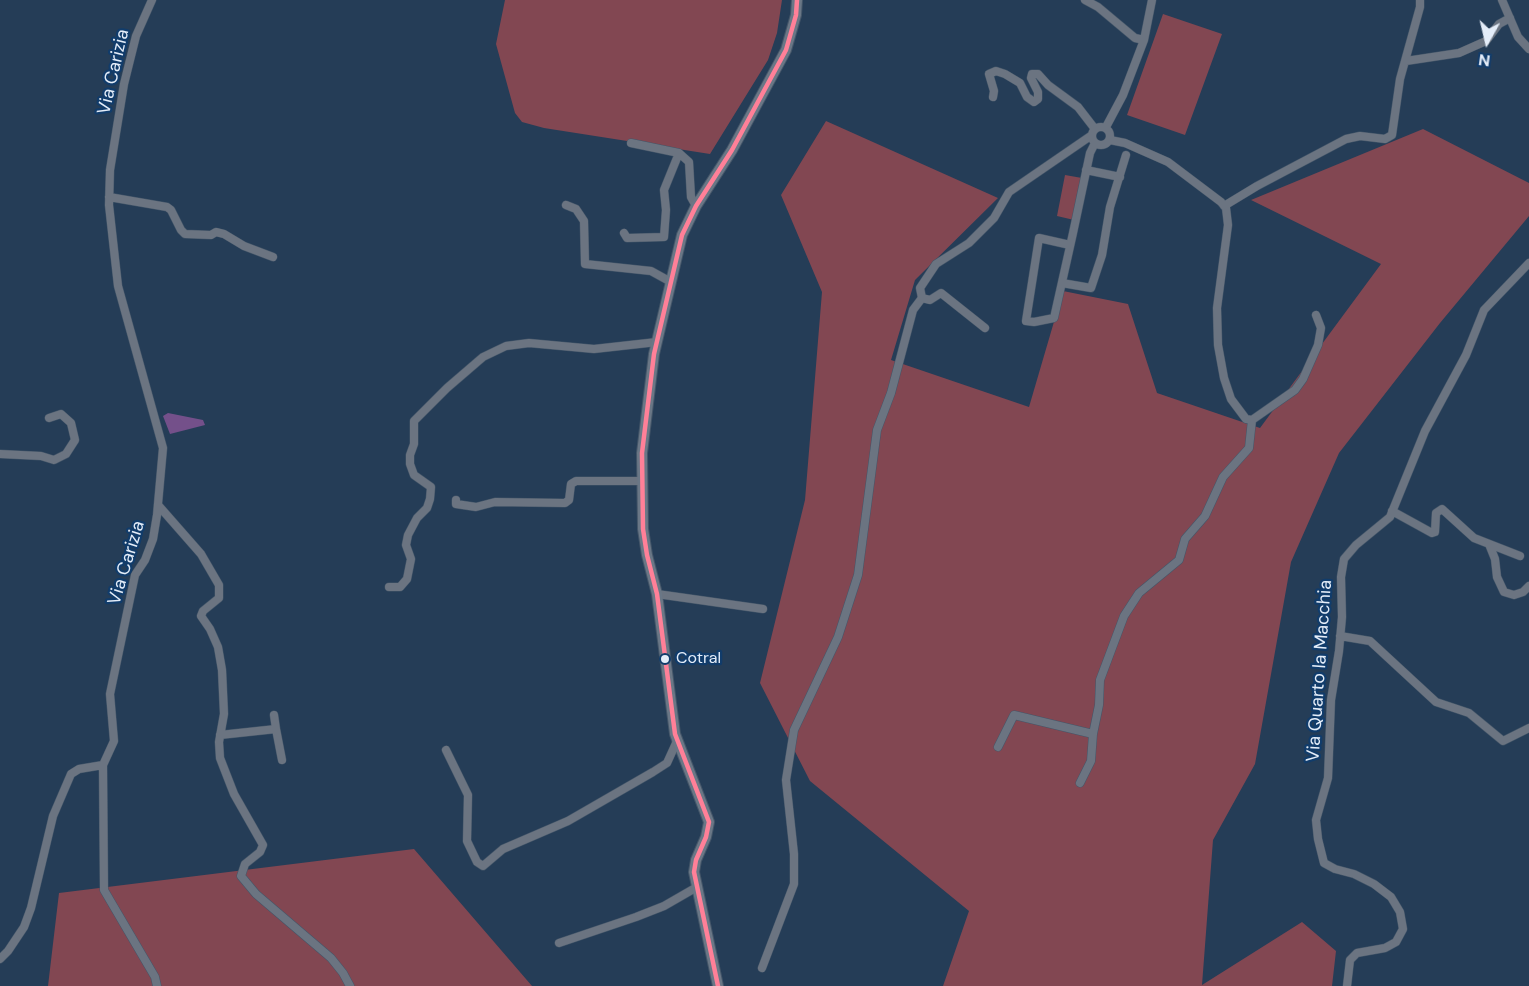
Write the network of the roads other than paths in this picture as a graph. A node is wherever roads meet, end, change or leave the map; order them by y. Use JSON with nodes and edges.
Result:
{"nodes":[{"id":1,"x":152,"y":0,"type":"edge"},
{"id":2,"x":797,"y":0,"type":"edge"},
{"id":3,"x":1086,"y":0,"type":"edge"},
{"id":4,"x":1152,"y":0,"type":"edge"},
{"id":5,"x":1420,"y":0,"type":"edge"},
{"id":6,"x":1502,"y":0,"type":"edge"},
{"id":7,"x":1510,"y":18,"type":"junction"},
{"id":8,"x":1144,"y":40,"type":"junction"},
{"id":9,"x":1529,"y":49,"type":"edge"},
{"id":10,"x":1406,"y":61,"type":"junction"},
{"id":11,"x":993,"y":97,"type":"dead end"},
{"id":12,"x":1106,"y":127,"type":"junction"},
{"id":13,"x":1094,"y":136,"type":"junction"},
{"id":14,"x":1110,"y":140,"type":"junction"},
{"id":15,"x":631,"y":143,"type":"dead end"},
{"id":16,"x":679,"y":153,"type":"junction"},
{"id":17,"x":1126,"y":155,"type":"dead end"},
{"id":18,"x":1086,"y":170,"type":"junction"},
{"id":19,"x":1119,"y":177,"type":"junction"},
{"id":20,"x":109,"y":197,"type":"junction"},
{"id":21,"x":566,"y":205,"type":"dead end"},
{"id":22,"x":696,"y":206,"type":"junction"},
{"id":23,"x":1224,"y":206,"type":"junction"},
{"id":24,"x":624,"y":233,"type":"dead end"},
{"id":25,"x":1070,"y":245,"type":"junction"},
{"id":26,"x":273,"y":257,"type":"dead end"},
{"id":27,"x":1529,"y":263,"type":"edge"},
{"id":28,"x":671,"y":282,"type":"junction"},
{"id":29,"x":1062,"y":283,"type":"junction"},
{"id":30,"x":922,"y":298,"type":"junction"},
{"id":31,"x":1316,"y":315,"type":"dead end"},
{"id":32,"x":985,"y":328,"type":"dead end"},
{"id":33,"x":657,"y":342,"type":"junction"},
{"id":34,"x":49,"y":418,"type":"dead end"},
{"id":35,"x":1252,"y":420,"type":"junction"},
{"id":36,"x":0,"y":454,"type":"edge"},
{"id":37,"x":642,"y":481,"type":"junction"},
{"id":38,"x":456,"y":500,"type":"dead end"},
{"id":39,"x":158,"y":505,"type":"junction"},
{"id":40,"x":1392,"y":511,"type":"junction"},
{"id":41,"x":1489,"y":544,"type":"junction"},
{"id":42,"x":1520,"y":556,"type":"dead end"},
{"id":43,"x":1529,"y":585,"type":"edge"},
{"id":44,"x":389,"y":587,"type":"dead end"},
{"id":45,"x":657,"y":594,"type":"junction"},
{"id":46,"x":763,"y":609,"type":"dead end"},
{"id":47,"x":1340,"y":636,"type":"junction"},
{"id":48,"x":274,"y":715,"type":"dead end"},
{"id":49,"x":1529,"y":728,"type":"edge"},
{"id":50,"x":276,"y":729,"type":"junction"},
{"id":51,"x":1093,"y":734,"type":"junction"},
{"id":52,"x":220,"y":735,"type":"junction"},
{"id":53,"x":677,"y":741,"type":"junction"},
{"id":54,"x":998,"y":747,"type":"dead end"},
{"id":55,"x":446,"y":750,"type":"dead end"},
{"id":56,"x":282,"y":760,"type":"dead end"},
{"id":57,"x":103,"y":765,"type":"junction"},
{"id":58,"x":1080,"y":783,"type":"dead end"},
{"id":59,"x":697,"y":887,"type":"junction"},
{"id":60,"x":559,"y":943,"type":"dead end"},
{"id":61,"x":0,"y":958,"type":"edge"},
{"id":62,"x":762,"y":968,"type":"dead end"},
{"id":63,"x":157,"y":986,"type":"edge"},
{"id":64,"x":350,"y":986,"type":"edge"},
{"id":65,"x":718,"y":986,"type":"edge"},
{"id":66,"x":1347,"y":986,"type":"edge"}],
"edges":[{"from":1,"to":20,"type":"street","name":"Via Carizia"},
{"from":2,"to":22,"type":"main road"},
{"from":3,"to":8,"type":"street"},
{"from":4,"to":8,"type":"street"},
{"from":5,"to":10,"type":"street"},
{"from":6,"to":7,"type":"street"},
{"from":7,"to":9,"type":"street"},
{"from":7,"to":10,"type":"street"},
{"from":8,"to":12,"type":"street"},
{"from":10,"to":23,"type":"street"},
{"from":11,"to":13,"type":"street"},
{"from":12,"to":13,"type":"street"},
{"from":12,"to":14,"type":"street"},
{"from":13,"to":14,"type":"street"},
{"from":13,"to":18,"type":"street"},
{"from":13,"to":30,"type":"street"},
{"from":14,"to":23,"type":"street"},
{"from":15,"to":16,"type":"street"},
{"from":16,"to":22,"type":"street"},
{"from":16,"to":24,"type":"street"},
{"from":17,"to":19,"type":"street"},
{"from":18,"to":19,"type":"street"},
{"from":18,"to":25,"type":"street"},
{"from":19,"to":29,"type":"street"},
{"from":20,"to":26,"type":"street"},
{"from":20,"to":39,"type":"street","name":"Via Carizia"},
{"from":21,"to":28,"type":"street"},
{"from":22,"to":28,"type":"main road"},
{"from":23,"to":35,"type":"street"},
{"from":25,"to":29,"type":"street"},
{"from":25,"to":29,"type":"street"},
{"from":27,"to":40,"type":"street","name":"Via Quarto la Macchia"},
{"from":28,"to":33,"type":"main road"},
{"from":30,"to":32,"type":"street"},
{"from":30,"to":62,"type":"street"},
{"from":31,"to":35,"type":"street"},
{"from":33,"to":37,"type":"main road"},
{"from":33,"to":44,"type":"street"},
{"from":34,"to":36,"type":"street"},
{"from":35,"to":51,"type":"street"},
{"from":37,"to":38,"type":"street"},
{"from":37,"to":45,"type":"main road"},
{"from":39,"to":52,"type":"street"},
{"from":39,"to":57,"type":"street","name":"Via Carizia"},
{"from":40,"to":41,"type":"street"},
{"from":40,"to":47,"type":"street","name":"Via Quarto la Macchia"},
{"from":41,"to":42,"type":"street"},
{"from":41,"to":43,"type":"street"},
{"from":45,"to":46,"type":"street"},
{"from":45,"to":53,"type":"main road"},
{"from":47,"to":49,"type":"street"},
{"from":47,"to":66,"type":"street","name":"Via Quarto la Macchia"},
{"from":48,"to":50,"type":"street"},
{"from":50,"to":52,"type":"street"},
{"from":50,"to":56,"type":"street"},
{"from":51,"to":54,"type":"street"},
{"from":51,"to":58,"type":"street"},
{"from":52,"to":64,"type":"street"},
{"from":53,"to":55,"type":"street"},
{"from":53,"to":59,"type":"main road"},
{"from":57,"to":61,"type":"street"},
{"from":57,"to":63,"type":"street"},
{"from":59,"to":60,"type":"street"},
{"from":59,"to":65,"type":"main road"}]}
